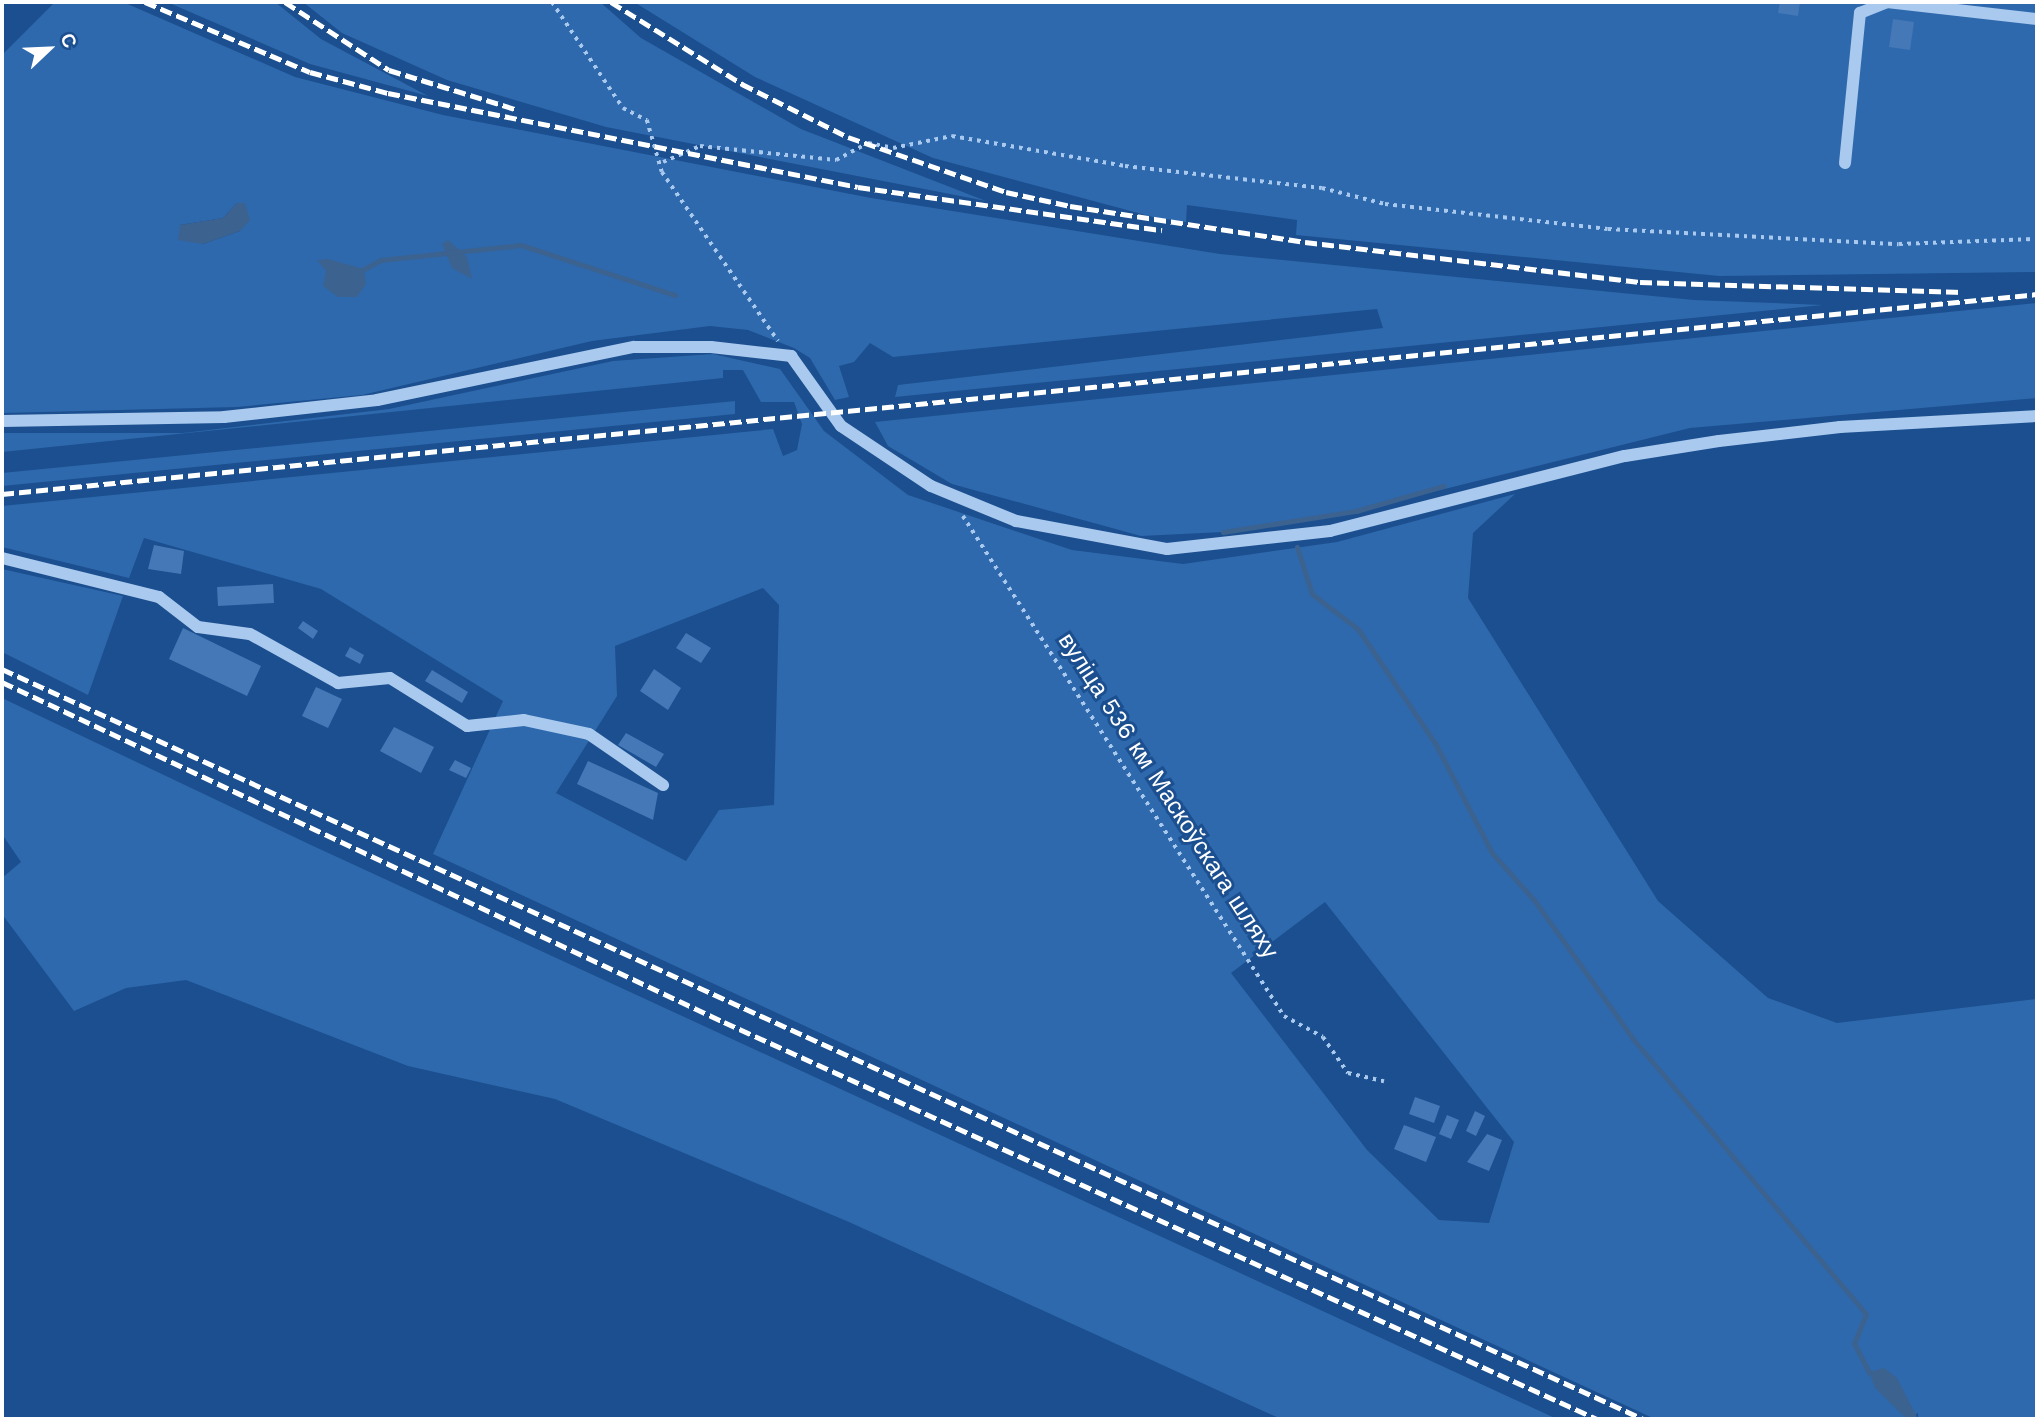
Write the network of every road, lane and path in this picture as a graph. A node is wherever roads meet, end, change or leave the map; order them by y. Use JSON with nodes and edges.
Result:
{"nodes":[{"id":1,"x":552,"y":2,"type":"edge"},
{"id":2,"x":2037,"y":19,"type":"edge"},
{"id":3,"x":663,"y":162,"type":"junction"},
{"id":4,"x":1845,"y":163,"type":"dead end"},
{"id":5,"x":2037,"y":239,"type":"edge"},
{"id":6,"x":791,"y":356,"type":"junction"},
{"id":7,"x":2037,"y":416,"type":"edge"},
{"id":8,"x":2,"y":421,"type":"edge"},
{"id":9,"x":948,"y":493,"type":"junction"},
{"id":10,"x":2,"y":558,"type":"edge"},
{"id":11,"x":663,"y":785,"type":"dead end"},
{"id":12,"x":1384,"y":1081,"type":"dead end"}],
"edges":[{"from":1,"to":3,"type":"path"},
{"from":2,"to":4,"type":"street"},
{"from":3,"to":5,"type":"path"},
{"from":3,"to":6,"type":"path"},
{"from":6,"to":8,"type":"street"},
{"from":6,"to":9,"type":"street"},
{"from":7,"to":9,"type":"street"},
{"from":9,"to":12,"type":"path","name":"вуліца 536 км Маскоўскага шляху"},
{"from":10,"to":11,"type":"street"}]}
